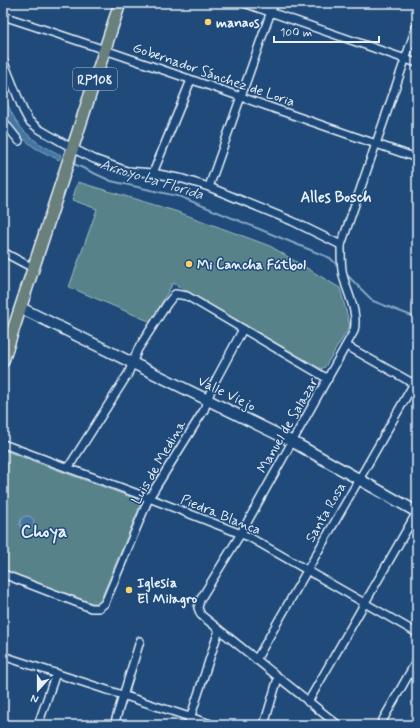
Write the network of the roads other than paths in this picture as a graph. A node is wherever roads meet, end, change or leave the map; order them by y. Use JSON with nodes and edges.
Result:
{"nodes":[{"id":1,"x":120,"y":3,"type":"edge"},
{"id":2,"x":244,"y":3,"type":"edge"},
{"id":3,"x":274,"y":3,"type":"edge"},
{"id":4,"x":271,"y":12,"type":"junction"},
{"id":5,"x":3,"y":16,"type":"edge"},
{"id":6,"x":417,"y":25,"type":"edge"},
{"id":7,"x":105,"y":49,"type":"junction"},
{"id":8,"x":405,"y":59,"type":"junction"},
{"id":9,"x":3,"y":60,"type":"edge"},
{"id":10,"x":417,"y":63,"type":"edge"},
{"id":11,"x":191,"y":80,"type":"junction"},
{"id":12,"x":241,"y":98,"type":"junction"},
{"id":13,"x":3,"y":121,"type":"edge"},
{"id":14,"x":19,"y":141,"type":"dead end"},
{"id":15,"x":376,"y":144,"type":"junction"},
{"id":16,"x":71,"y":152,"type":"junction"},
{"id":17,"x":417,"y":158,"type":"edge"},
{"id":18,"x":153,"y":173,"type":"junction"},
{"id":19,"x":209,"y":186,"type":"junction"},
{"id":20,"x":341,"y":245,"type":"junction"},
{"id":21,"x":3,"y":252,"type":"edge"},
{"id":22,"x":33,"y":268,"type":"junction"},
{"id":23,"x":21,"y":308,"type":"junction"},
{"id":24,"x":243,"y":329,"type":"junction"},
{"id":25,"x":347,"y":346,"type":"junction"},
{"id":26,"x":3,"y":361,"type":"edge"},
{"id":27,"x":133,"y":362,"type":"junction"},
{"id":28,"x":328,"y":379,"type":"junction"},
{"id":29,"x":416,"y":383,"type":"edge"},
{"id":30,"x":208,"y":400,"type":"junction"},
{"id":31,"x":293,"y":442,"type":"junction"},
{"id":32,"x":3,"y":444,"type":"edge"},
{"id":33,"x":68,"y":468,"type":"junction"},
{"id":34,"x":359,"y":479,"type":"junction"},
{"id":35,"x":149,"y":498,"type":"junction"},
{"id":36,"x":417,"y":512,"type":"edge"},
{"id":37,"x":240,"y":534,"type":"junction"},
{"id":38,"x":307,"y":569,"type":"junction"},
{"id":39,"x":3,"y":574,"type":"edge"},
{"id":40,"x":365,"y":603,"type":"junction"},
{"id":41,"x":219,"y":630,"type":"junction"},
{"id":42,"x":417,"y":633,"type":"edge"},
{"id":43,"x":140,"y":642,"type":"dead end"},
{"id":44,"x":3,"y":656,"type":"edge"},
{"id":45,"x":256,"y":660,"type":"junction"},
{"id":46,"x":417,"y":660,"type":"edge"},
{"id":47,"x":56,"y":673,"type":"junction"},
{"id":48,"x":278,"y":678,"type":"junction"},
{"id":49,"x":124,"y":695,"type":"junction"},
{"id":50,"x":308,"y":702,"type":"junction"},
{"id":51,"x":191,"y":717,"type":"junction"},
{"id":52,"x":38,"y":725,"type":"edge"},
{"id":53,"x":114,"y":725,"type":"edge"},
{"id":54,"x":188,"y":725,"type":"edge"},
{"id":55,"x":214,"y":725,"type":"edge"},
{"id":56,"x":264,"y":725,"type":"edge"},
{"id":57,"x":338,"y":725,"type":"edge"},
{"id":58,"x":380,"y":725,"type":"edge"}],
"edges":[{"from":1,"to":7,"type":"main road","number":"RP108"},
{"from":2,"to":4,"type":"street"},
{"from":3,"to":4,"type":"street"},
{"from":4,"to":8,"type":"street"},
{"from":4,"to":12,"type":"street"},
{"from":5,"to":7,"type":"street","name":"Gobernador Sánchez de Loria"},
{"from":6,"to":8,"type":"street"},
{"from":7,"to":11,"type":"street","name":"Gobernador Sánchez de Loria"},
{"from":7,"to":16,"type":"main road","number":"RP108"},
{"from":8,"to":10,"type":"street"},
{"from":8,"to":15,"type":"street"},
{"from":9,"to":16,"type":"street"},
{"from":11,"to":12,"type":"street","name":"Gobernador Sánchez de Loria"},
{"from":11,"to":18,"type":"street"},
{"from":12,"to":15,"type":"street","name":"Gobernador Sánchez de Loria"},
{"from":12,"to":19,"type":"street"},
{"from":13,"to":14,"type":"street"},
{"from":15,"to":17,"type":"street","name":"Gobernador Sánchez de Loria"},
{"from":15,"to":20,"type":"street"},
{"from":16,"to":18,"type":"street"},
{"from":16,"to":22,"type":"main road","number":"RP108"},
{"from":18,"to":19,"type":"street"},
{"from":19,"to":20,"type":"street"},
{"from":20,"to":25,"type":"street","name":"Manuel de Salazar"},
{"from":21,"to":22,"type":"street"},
{"from":22,"to":23,"type":"main road","number":"RP108"},
{"from":23,"to":26,"type":"main road","number":"RP108"},
{"from":23,"to":27,"type":"street","name":"Valle Viejo"},
{"from":24,"to":27,"type":"street"},
{"from":24,"to":28,"type":"street"},
{"from":24,"to":30,"type":"street","name":"Luis de Medina"},
{"from":25,"to":28,"type":"street","name":"Manuel de Salazar"},
{"from":25,"to":29,"type":"street"},
{"from":27,"to":30,"type":"street","name":"Valle Viejo"},
{"from":27,"to":33,"type":"street"},
{"from":28,"to":31,"type":"street","name":"Manuel de Salazar"},
{"from":29,"to":34,"type":"street","name":"Santa Rosa"},
{"from":30,"to":31,"type":"street","name":"Valle Viejo"},
{"from":30,"to":35,"type":"street","name":"Luis de Medina"},
{"from":31,"to":34,"type":"street","name":"Valle Viejo"},
{"from":31,"to":37,"type":"street","name":"Manuel de Salazar"},
{"from":32,"to":33,"type":"street","name":"Piedra Blanca"},
{"from":33,"to":35,"type":"street","name":"Piedra Blanca"},
{"from":34,"to":36,"type":"street","name":"Valle Viejo"},
{"from":34,"to":38,"type":"street","name":"Santa Rosa"},
{"from":35,"to":37,"type":"street","name":"Piedra Blanca"},
{"from":35,"to":39,"type":"street","name":"Luis de Medina"},
{"from":36,"to":40,"type":"street"},
{"from":37,"to":38,"type":"street","name":"Piedra Blanca"},
{"from":37,"to":41,"type":"street","name":"Manuel de Salazar"},
{"from":38,"to":40,"type":"street","name":"Piedra Blanca"},
{"from":38,"to":45,"type":"street","name":"Santa Rosa"},
{"from":40,"to":42,"type":"street","name":"Piedra Blanca"},
{"from":40,"to":50,"type":"street"},
{"from":41,"to":45,"type":"street"},
{"from":41,"to":51,"type":"street"},
{"from":43,"to":49,"type":"street"},
{"from":44,"to":47,"type":"street"},
{"from":45,"to":48,"type":"street"},
{"from":46,"to":58,"type":"street"},
{"from":47,"to":49,"type":"street"},
{"from":47,"to":52,"type":"street"},
{"from":48,"to":50,"type":"street"},
{"from":48,"to":56,"type":"street"},
{"from":49,"to":51,"type":"street"},
{"from":49,"to":53,"type":"street"},
{"from":50,"to":57,"type":"street"},
{"from":51,"to":54,"type":"street"},
{"from":51,"to":55,"type":"street"}]}
